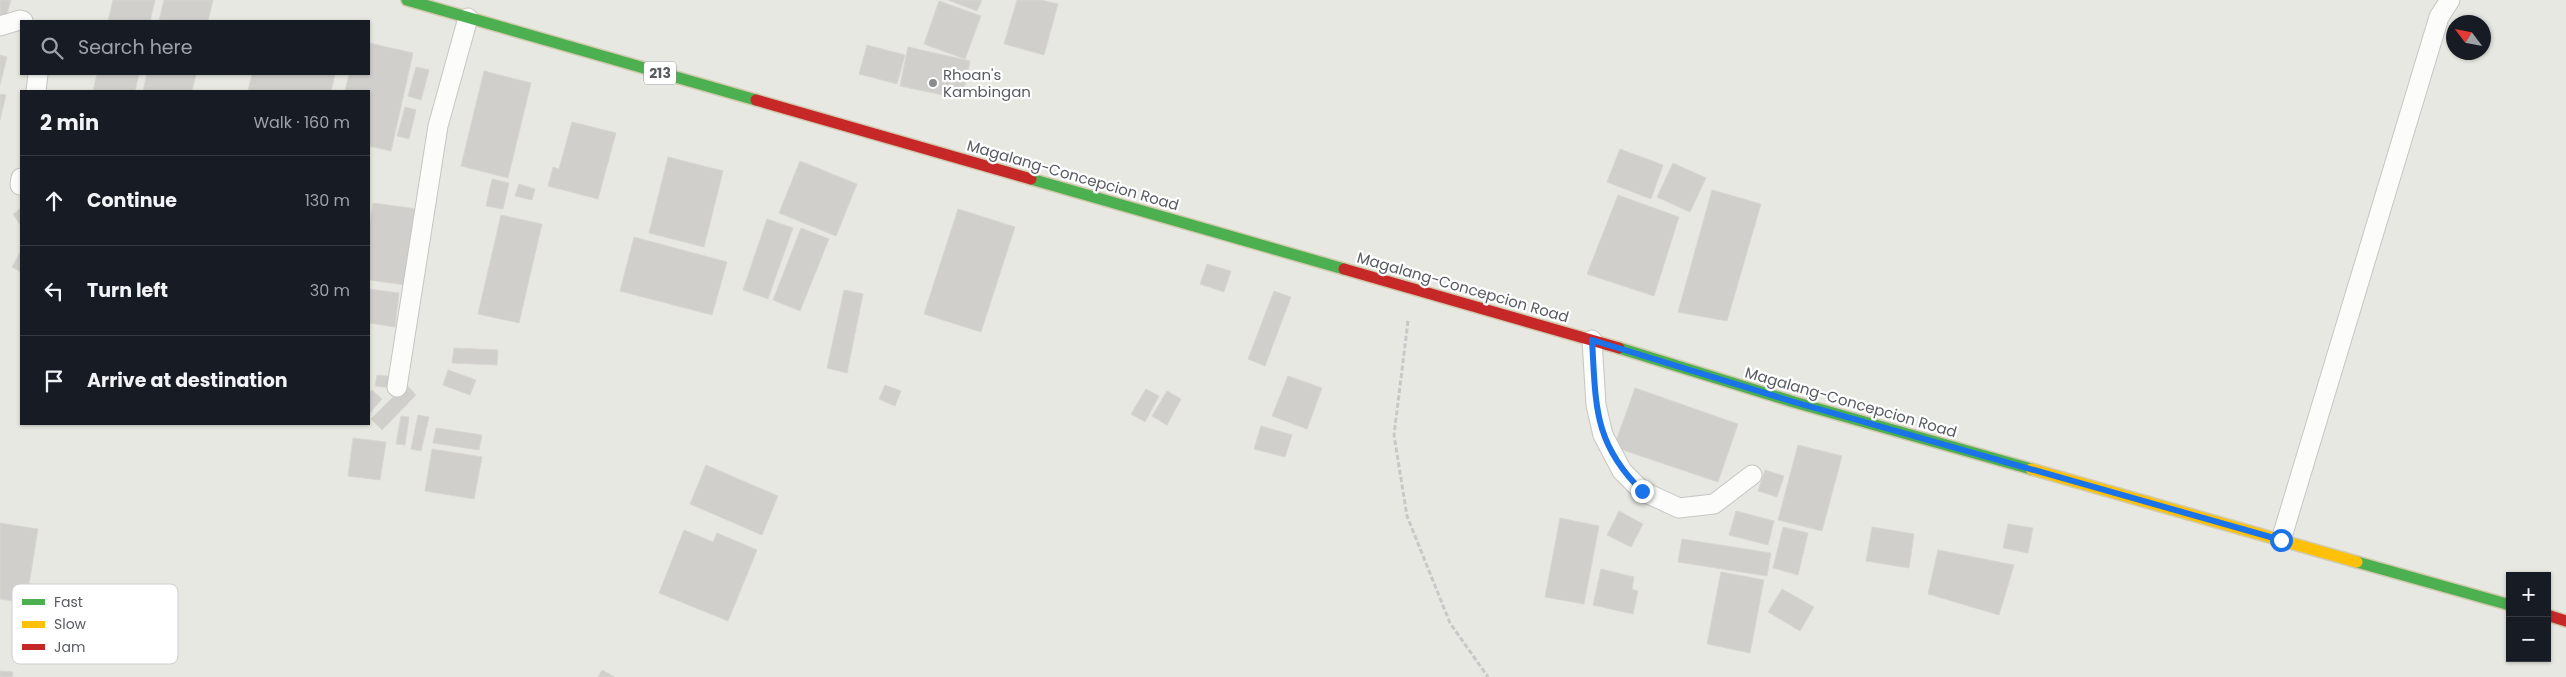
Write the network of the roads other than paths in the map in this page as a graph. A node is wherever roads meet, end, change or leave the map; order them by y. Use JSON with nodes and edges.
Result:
{"nodes":[{"id":1,"x":407,"y":0,"type":"edge"},
{"id":2,"x":2450,"y":0,"type":"edge"},
{"id":3,"x":468,"y":18,"type":"junction"},
{"id":4,"x":20,"y":20,"type":"edge"},
{"id":5,"x":0,"y":26,"type":"edge"},
{"id":6,"x":38,"y":75,"type":"edge"},
{"id":7,"x":36,"y":90,"type":"edge"},
{"id":8,"x":1592,"y":340,"type":"junction"},
{"id":9,"x":397,"y":387,"type":"dead end"},
{"id":10,"x":1752,"y":475,"type":"dead end"},
{"id":11,"x":2281,"y":540,"type":"junction"},
{"id":12,"x":2506,"y":603,"type":"edge"},
{"id":13,"x":2551,"y":616,"type":"edge"},
{"id":14,"x":2566,"y":621,"type":"edge"}],
"edges":[{"from":1,"to":3,"type":"main road","name":"Magalang-Concepcion Road","number":"213"},
{"from":2,"to":11,"type":"lane"},
{"from":3,"to":8,"type":"main road","name":"Magalang-Concepcion Road","number":"213"},
{"from":3,"to":9,"type":"lane"},
{"from":4,"to":5,"type":"lane"},
{"from":6,"to":7,"type":"lane"},
{"from":8,"to":10,"type":"lane"},
{"from":8,"to":11,"type":"main road","name":"Magalang-Concepcion Road","number":"213"},
{"from":11,"to":12,"type":"main road","name":"Magalang-Concepcion Road","number":"213"},
{"from":13,"to":14,"type":"main road"}]}
